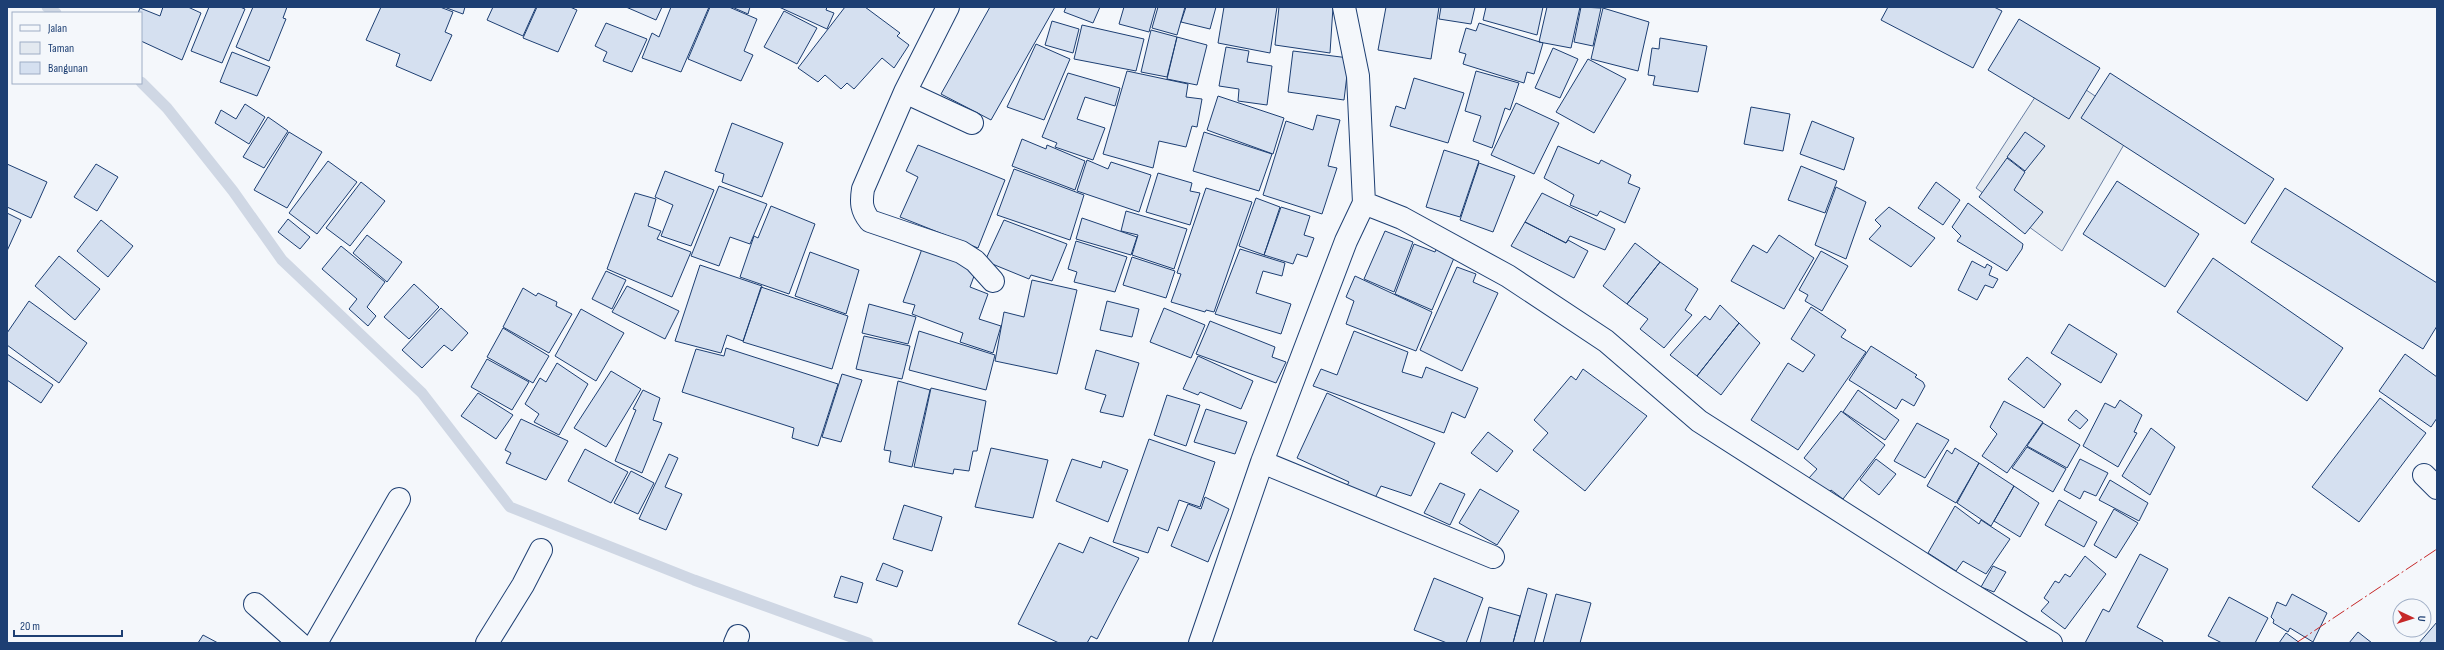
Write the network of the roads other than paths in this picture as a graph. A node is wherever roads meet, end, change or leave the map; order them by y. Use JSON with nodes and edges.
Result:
{"nodes":[{"id":1,"x":948,"y":7,"type":"edge"},
{"id":2,"x":1344,"y":7,"type":"edge"},
{"id":3,"x":906,"y":92,"type":"junction"},
{"id":4,"x":972,"y":123,"type":"dead end"},
{"id":5,"x":1364,"y":203,"type":"junction"},
{"id":6,"x":993,"y":281,"type":"dead end"},
{"id":7,"x":1262,"y":462,"type":"junction"},
{"id":8,"x":399,"y":500,"type":"dead end"},
{"id":9,"x":541,"y":550,"type":"dead end"},
{"id":10,"x":1494,"y":557,"type":"dead end"},
{"id":11,"x":255,"y":604,"type":"dead end"},
{"id":12,"x":299,"y":643,"type":"edge"},
{"id":13,"x":316,"y":643,"type":"edge"},
{"id":14,"x":486,"y":643,"type":"edge"},
{"id":15,"x":1200,"y":643,"type":"edge"},
{"id":16,"x":2051,"y":643,"type":"edge"}],
"edges":[{"from":1,"to":3,"type":"street"},
{"from":2,"to":5,"type":"street"},
{"from":3,"to":4,"type":"street"},
{"from":3,"to":6,"type":"street"},
{"from":5,"to":7,"type":"street"},
{"from":5,"to":16,"type":"street"},
{"from":7,"to":10,"type":"street"},
{"from":7,"to":15,"type":"street"},
{"from":8,"to":13,"type":"street"},
{"from":9,"to":14,"type":"street"},
{"from":11,"to":12,"type":"street"}]}
